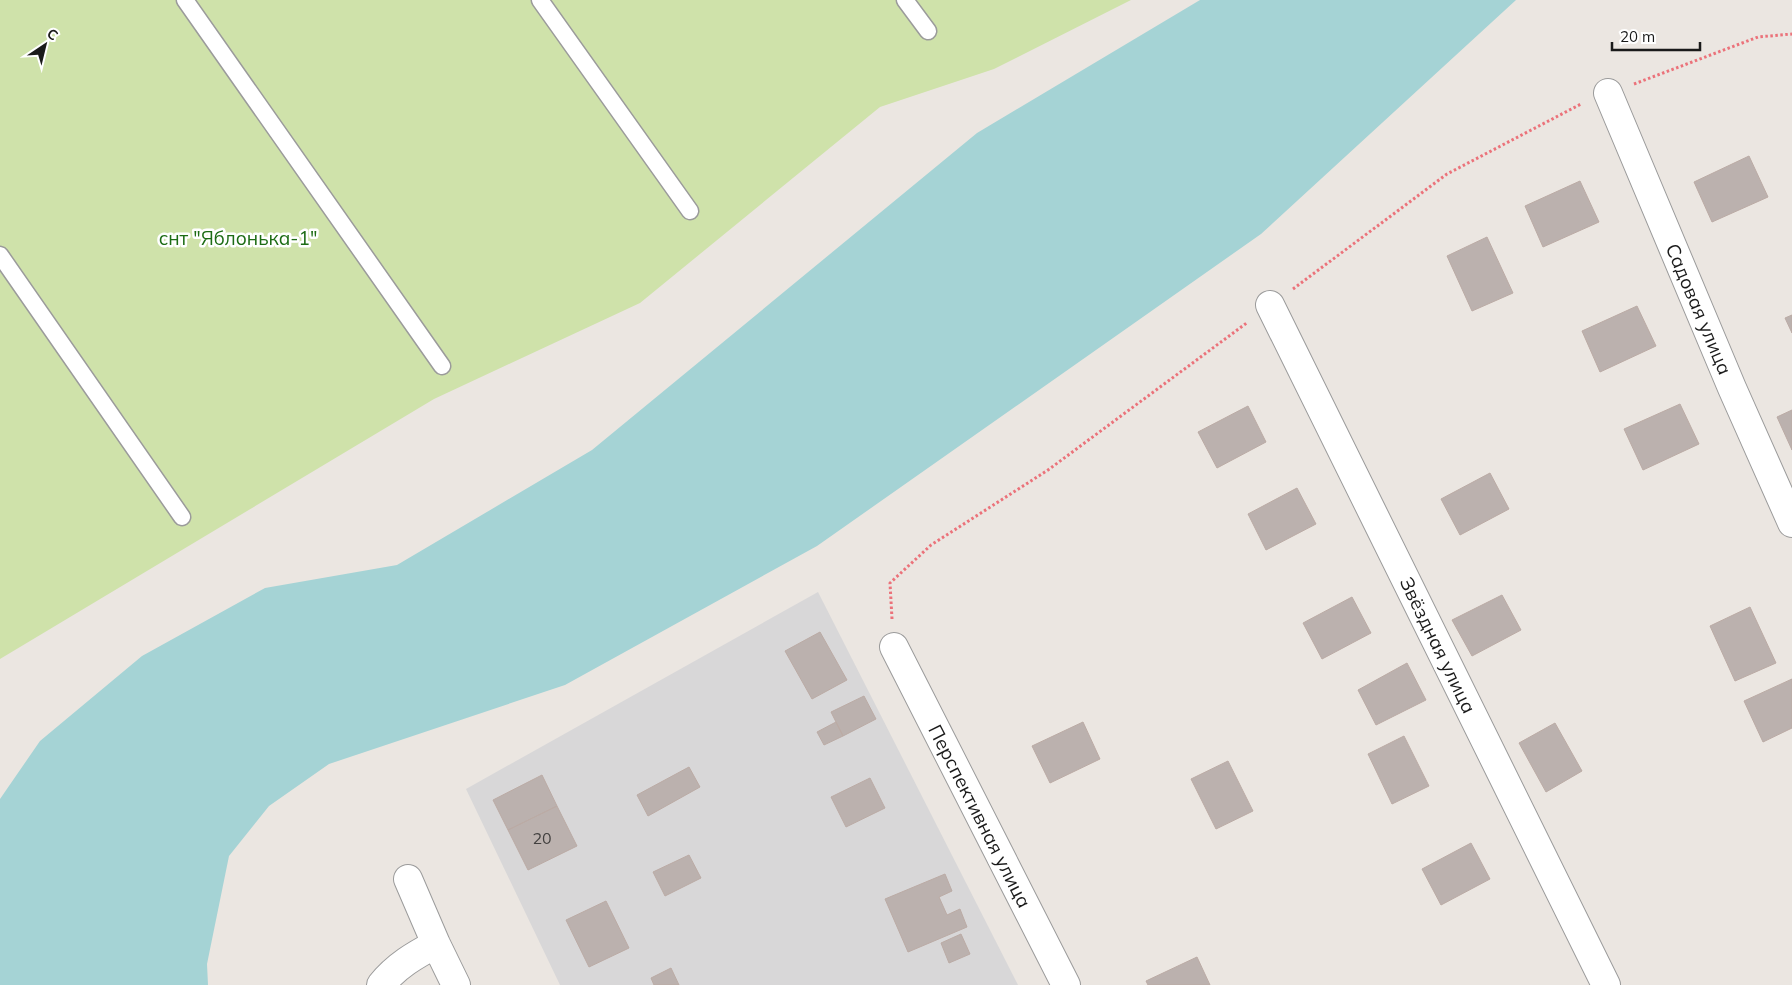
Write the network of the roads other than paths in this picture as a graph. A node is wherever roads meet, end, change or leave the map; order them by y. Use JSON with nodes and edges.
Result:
{"nodes":[{"id":1,"x":185,"y":0,"type":"edge"},
{"id":2,"x":540,"y":0,"type":"edge"},
{"id":3,"x":905,"y":0,"type":"edge"},
{"id":4,"x":928,"y":31,"type":"dead end"},
{"id":5,"x":1608,"y":93,"type":"dead end"},
{"id":6,"x":690,"y":211,"type":"dead end"},
{"id":7,"x":0,"y":255,"type":"edge"},
{"id":8,"x":1270,"y":305,"type":"dead end"},
{"id":9,"x":442,"y":366,"type":"dead end"},
{"id":10,"x":182,"y":517,"type":"dead end"},
{"id":11,"x":1792,"y":523,"type":"edge"},
{"id":12,"x":894,"y":647,"type":"dead end"},
{"id":13,"x":408,"y":879,"type":"dead end"},
{"id":14,"x":436,"y":944,"type":"junction"},
{"id":15,"x":382,"y":985,"type":"edge"},
{"id":16,"x":456,"y":985,"type":"edge"},
{"id":17,"x":1066,"y":985,"type":"edge"},
{"id":18,"x":1606,"y":985,"type":"edge"}],
"edges":[{"from":1,"to":9,"type":"lane"},
{"from":2,"to":6,"type":"lane"},
{"from":3,"to":4,"type":"lane"},
{"from":5,"to":11,"type":"street","name":"Садовая улица"},
{"from":7,"to":10,"type":"lane"},
{"from":8,"to":18,"type":"street","name":"Звёздная улица"},
{"from":12,"to":17,"type":"street","name":"Перспективная улица"},
{"from":13,"to":14,"type":"street"},
{"from":14,"to":15,"type":"street"},
{"from":14,"to":16,"type":"street"}]}
